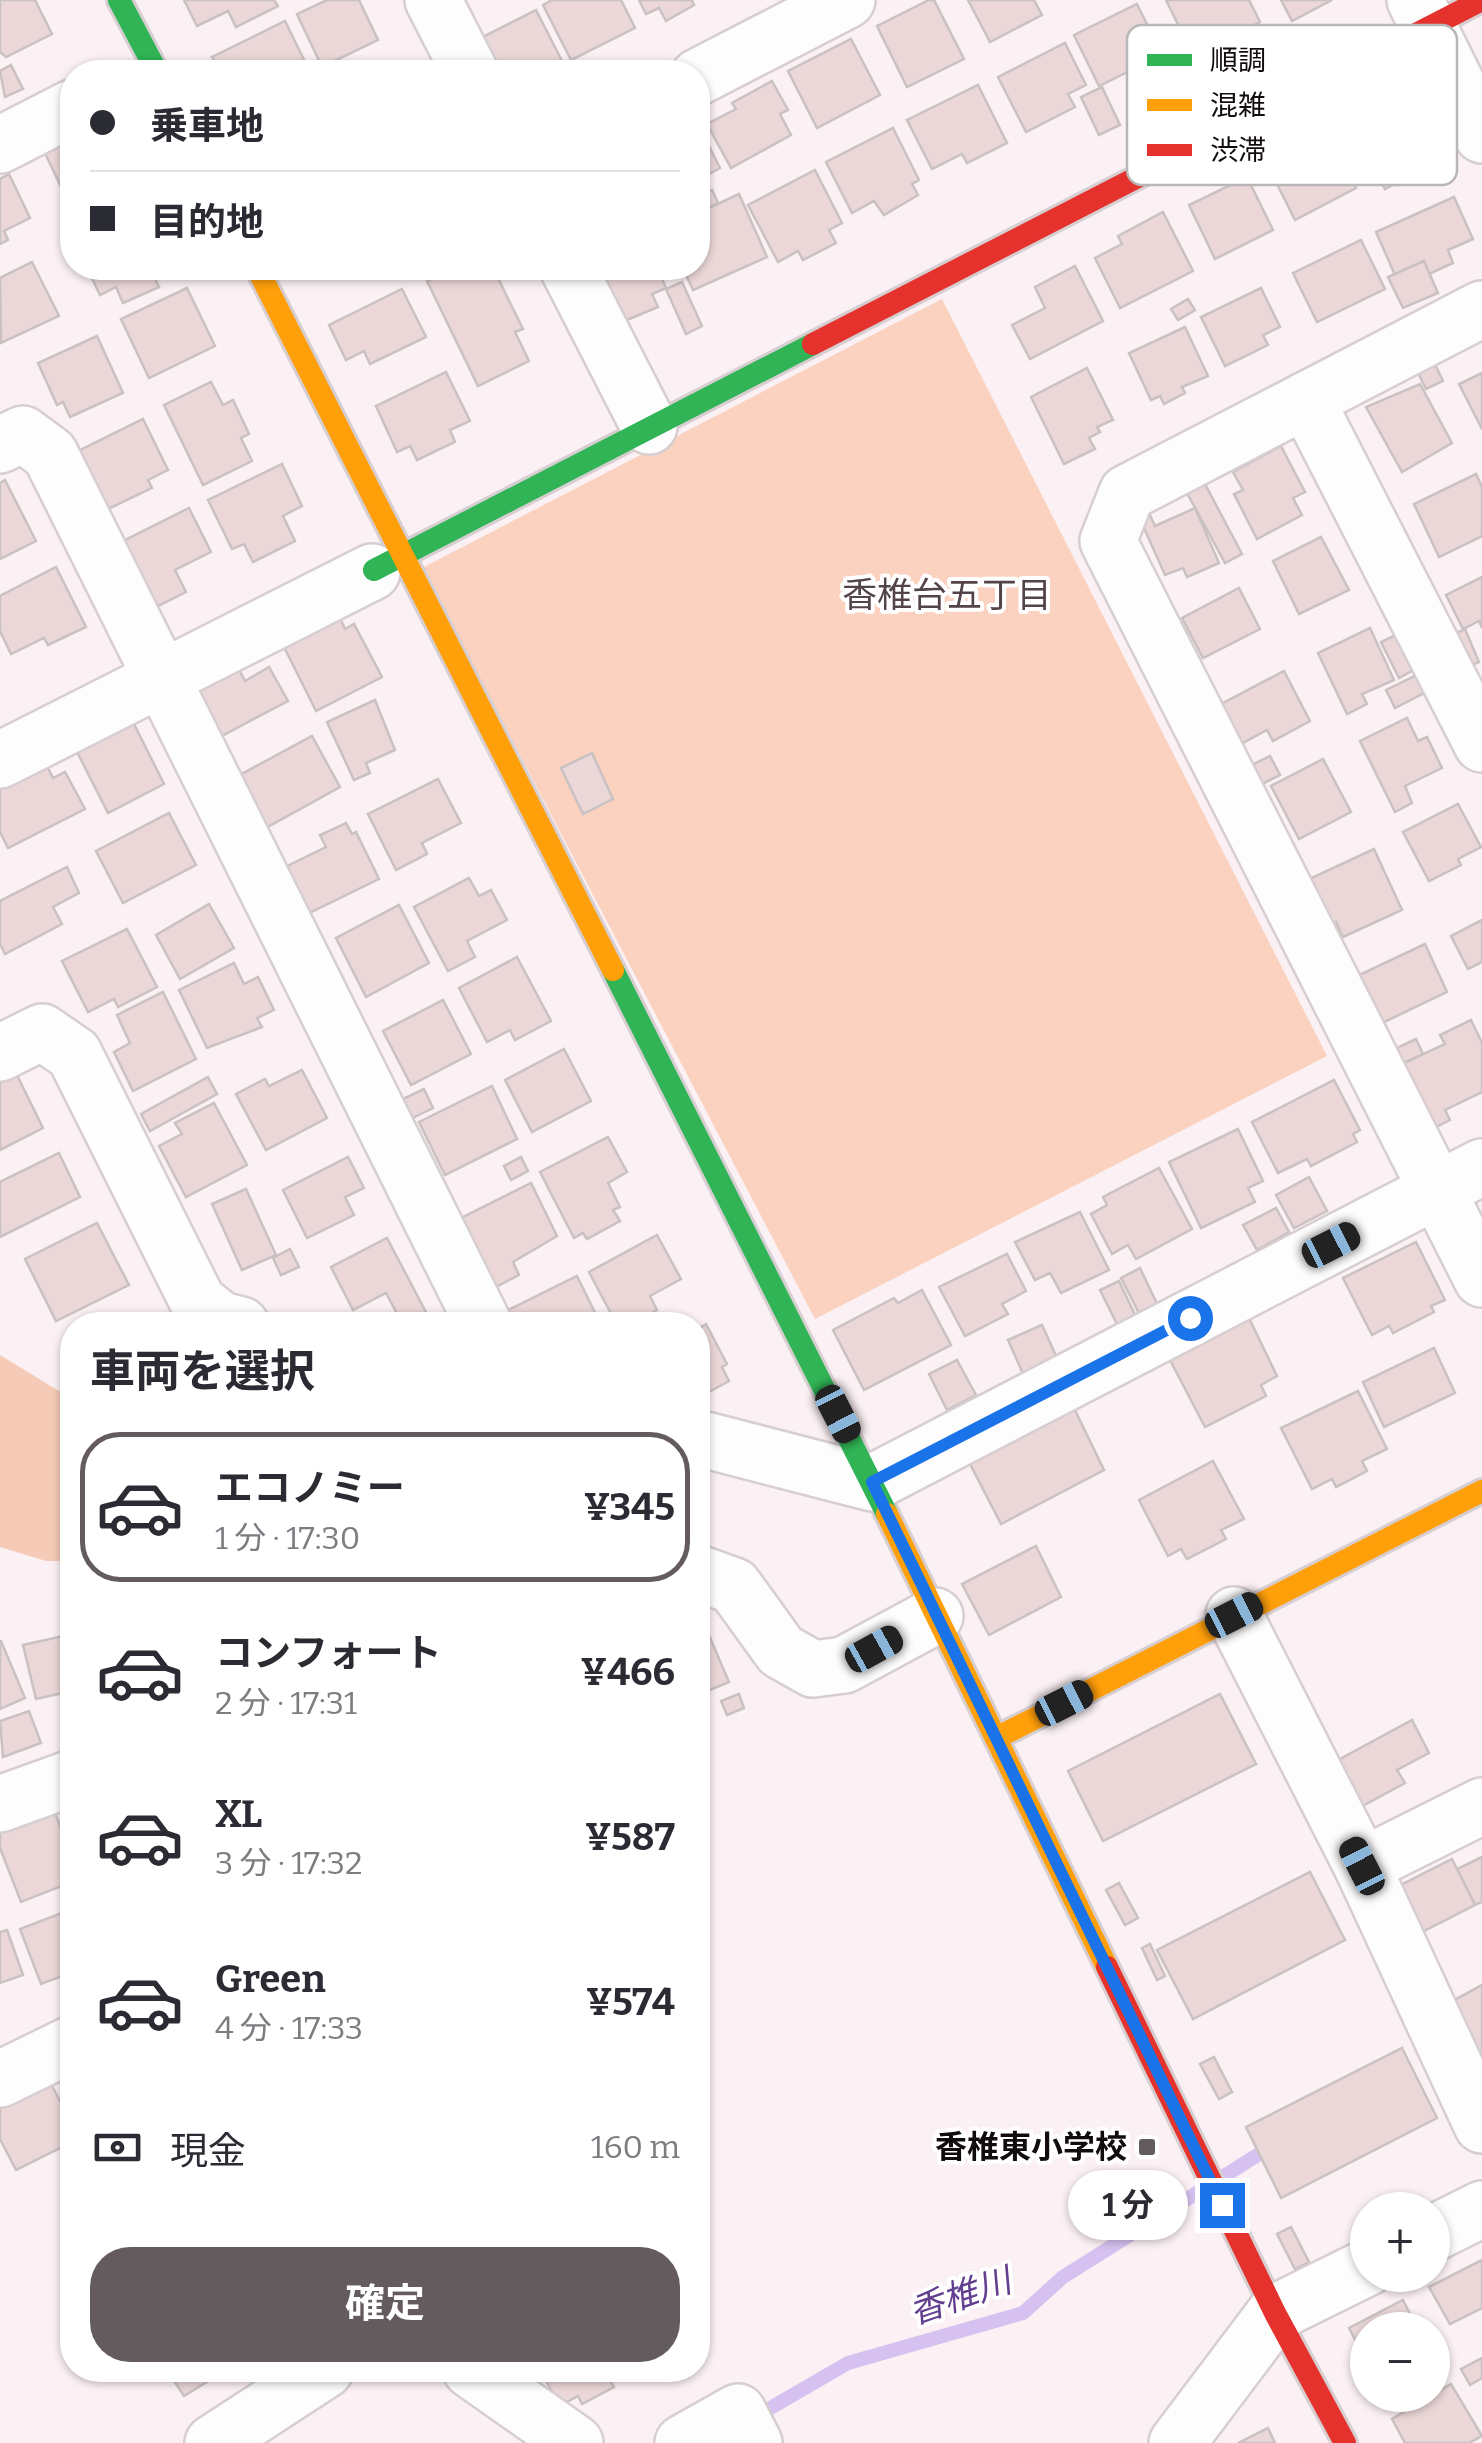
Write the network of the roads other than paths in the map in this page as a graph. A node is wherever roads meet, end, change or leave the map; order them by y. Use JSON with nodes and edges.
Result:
{"nodes":[{"id":1,"x":118,"y":0,"type":"edge"},
{"id":2,"x":433,"y":0,"type":"edge"},
{"id":3,"x":846,"y":0,"type":"edge"},
{"id":4,"x":1482,"y":0,"type":"edge"},
{"id":5,"x":1422,"y":14,"type":"edge"},
{"id":6,"x":145,"y":60,"type":"edge"},
{"id":7,"x":464,"y":60,"type":"edge"},
{"id":8,"x":710,"y":71,"type":"edge"},
{"id":9,"x":1457,"y":85,"type":"edge"},
{"id":10,"x":60,"y":114,"type":"edge"},
{"id":11,"x":1482,"y":135,"type":"edge"},
{"id":12,"x":0,"y":145,"type":"edge"},
{"id":13,"x":1127,"y":171,"type":"edge"},
{"id":14,"x":262,"y":280,"type":"edge"},
{"id":15,"x":574,"y":280,"type":"edge"},
{"id":16,"x":1482,"y":309,"type":"edge"},
{"id":17,"x":1306,"y":400,"type":"junction"},
{"id":18,"x":648,"y":426,"type":"junction"},
{"id":19,"x":0,"y":445,"type":"edge"},
{"id":20,"x":388,"y":562,"type":"junction"},
{"id":21,"x":162,"y":678,"type":"junction"},
{"id":22,"x":1482,"y":744,"type":"edge"},
{"id":23,"x":0,"y":760,"type":"edge"},
{"id":24,"x":0,"y":1054,"type":"edge"},
{"id":25,"x":1459,"y":1178,"type":"edge"},
{"id":26,"x":1482,"y":1279,"type":"edge"},
{"id":27,"x":210,"y":1312,"type":"edge"},
{"id":28,"x":478,"y":1312,"type":"edge"},
{"id":29,"x":710,"y":1441,"type":"edge"},
{"id":30,"x":872,"y":1482,"type":"junction"},
{"id":31,"x":1482,"y":1491,"type":"edge"},
{"id":32,"x":710,"y":1577,"type":"edge"},
{"id":33,"x":1234,"y":1615,"type":"junction"},
{"id":34,"x":935,"y":1616,"type":"junction"},
{"id":35,"x":996,"y":1738,"type":"junction"},
{"id":36,"x":60,"y":1782,"type":"edge"},
{"id":37,"x":0,"y":1804,"type":"edge"},
{"id":38,"x":1482,"y":1806,"type":"edge"},
{"id":39,"x":1362,"y":1866,"type":"junction"},
{"id":40,"x":60,"y":2050,"type":"edge"},
{"id":41,"x":1471,"y":2070,"type":"edge"},
{"id":42,"x":0,"y":2079,"type":"edge"},
{"id":43,"x":1482,"y":2125,"type":"edge"},
{"id":44,"x":1482,"y":2209,"type":"edge"},
{"id":45,"x":1450,"y":2225,"type":"edge"},
{"id":46,"x":1350,"y":2275,"type":"edge"},
{"id":47,"x":1275,"y":2313,"type":"junction"},
{"id":48,"x":307,"y":2382,"type":"edge"},
{"id":49,"x":488,"y":2382,"type":"edge"},
{"id":50,"x":213,"y":2443,"type":"edge"},
{"id":51,"x":575,"y":2443,"type":"edge"},
{"id":52,"x":683,"y":2443,"type":"edge"},
{"id":53,"x":754,"y":2443,"type":"edge"},
{"id":54,"x":1178,"y":2443,"type":"edge"},
{"id":55,"x":1345,"y":2443,"type":"edge"}],
"edges":[{"from":1,"to":6,"type":"street"},
{"from":2,"to":7,"type":"street"},
{"from":3,"to":8,"type":"street"},
{"from":4,"to":5,"type":"street"},
{"from":9,"to":11,"type":"street"},
{"from":10,"to":12,"type":"street"},
{"from":13,"to":18,"type":"street"},
{"from":14,"to":20,"type":"street"},
{"from":15,"to":18,"type":"street"},
{"from":16,"to":17,"type":"street"},
{"from":17,"to":22,"type":"street"},
{"from":17,"to":25,"type":"street"},
{"from":18,"to":20,"type":"street"},
{"from":19,"to":21,"type":"street"},
{"from":20,"to":21,"type":"street"},
{"from":20,"to":30,"type":"street"},
{"from":21,"to":23,"type":"street"},
{"from":21,"to":28,"type":"street"},
{"from":24,"to":27,"type":"street"},
{"from":25,"to":26,"type":"street"},
{"from":25,"to":30,"type":"street"},
{"from":29,"to":30,"type":"street"},
{"from":30,"to":34,"type":"street"},
{"from":31,"to":33,"type":"street"},
{"from":32,"to":34,"type":"street"},
{"from":33,"to":35,"type":"street"},
{"from":33,"to":39,"type":"street"},
{"from":34,"to":35,"type":"street"},
{"from":35,"to":47,"type":"street"},
{"from":36,"to":37,"type":"street"},
{"from":38,"to":39,"type":"street"},
{"from":39,"to":41,"type":"street"},
{"from":40,"to":42,"type":"street"},
{"from":41,"to":43,"type":"street"},
{"from":44,"to":45,"type":"street"},
{"from":46,"to":47,"type":"street"},
{"from":47,"to":54,"type":"street"},
{"from":47,"to":55,"type":"street"},
{"from":48,"to":50,"type":"street"},
{"from":49,"to":51,"type":"street"},
{"from":52,"to":53,"type":"street"}]}
